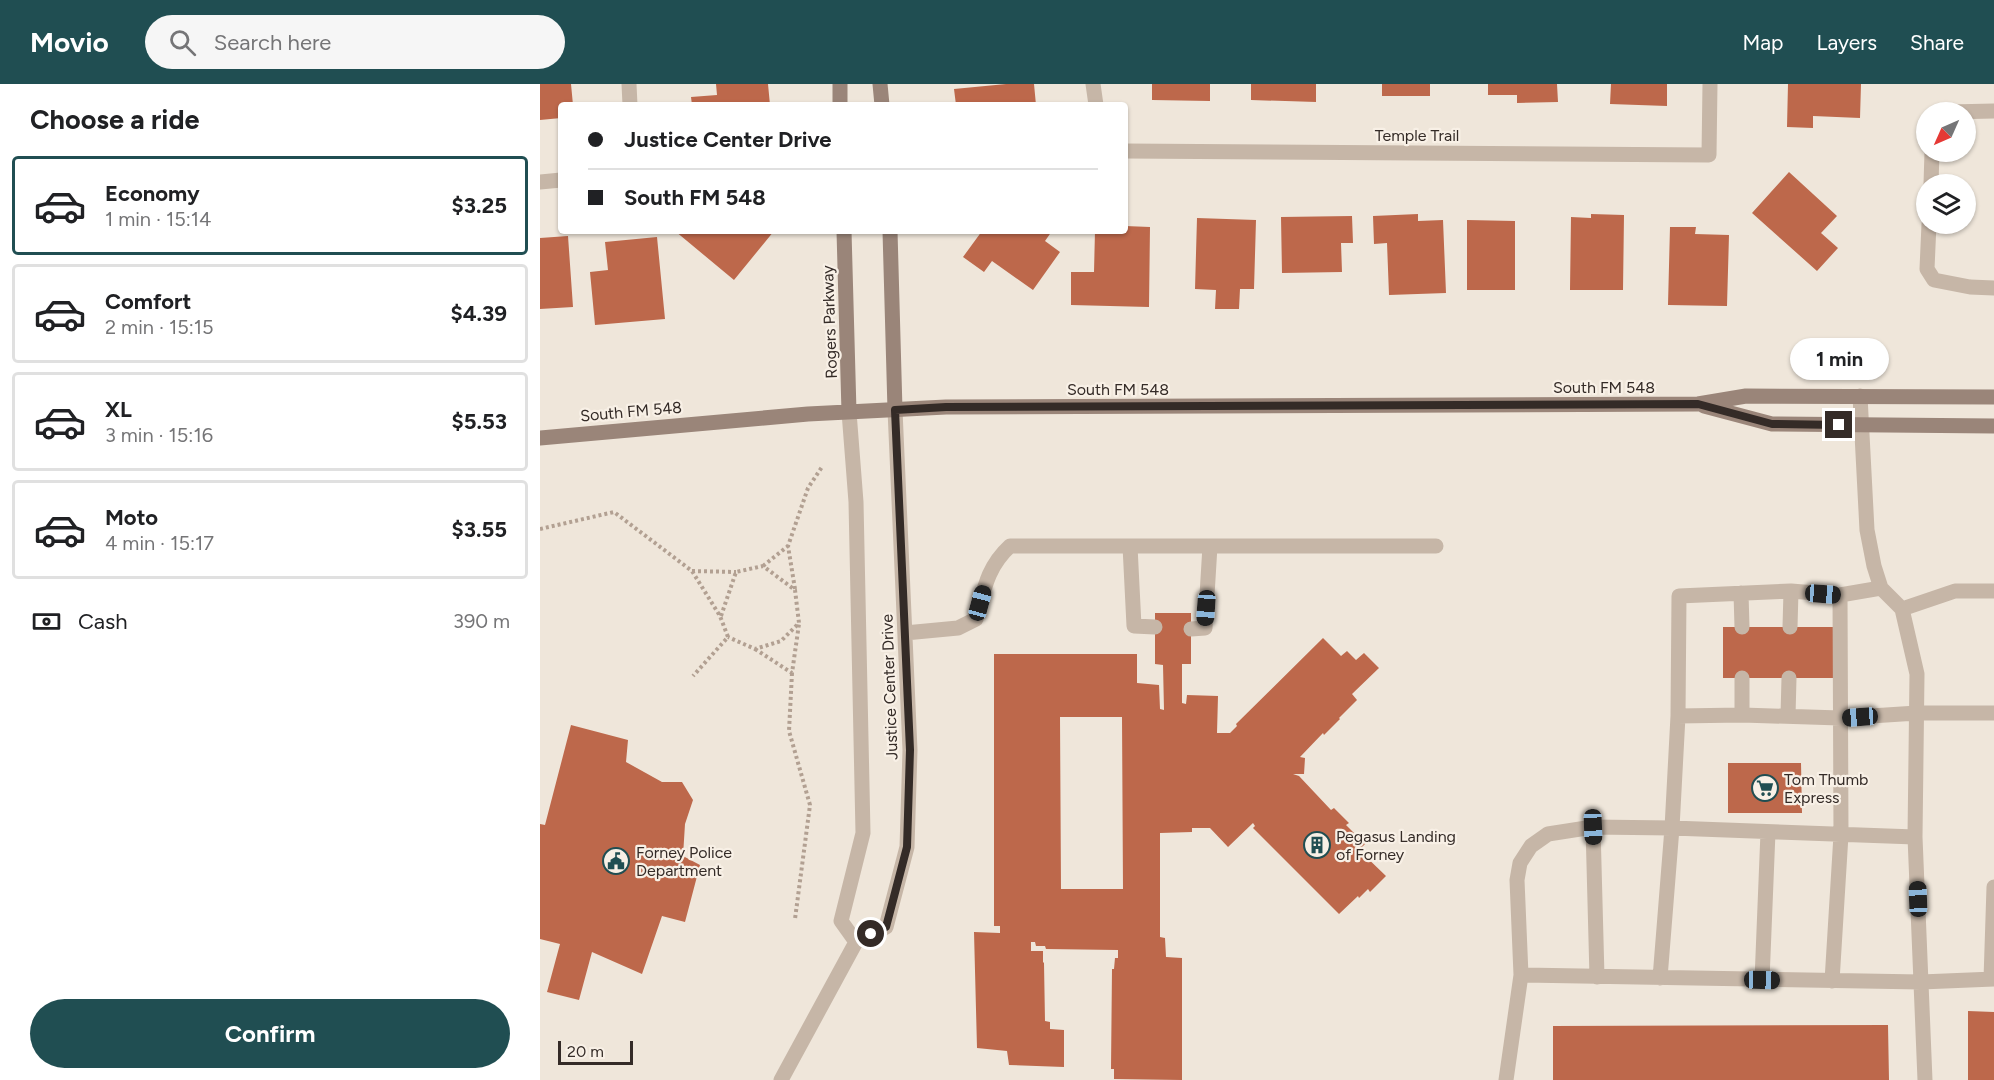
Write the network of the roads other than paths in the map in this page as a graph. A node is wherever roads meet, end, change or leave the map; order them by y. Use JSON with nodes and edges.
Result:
{"nodes":[{"id":1,"x":629,"y":84,"type":"edge"},
{"id":2,"x":840,"y":84,"type":"edge"},
{"id":3,"x":880,"y":84,"type":"edge"},
{"id":4,"x":1093,"y":84,"type":"edge"},
{"id":5,"x":1710,"y":84,"type":"edge"},
{"id":6,"x":630,"y":102,"type":"edge"},
{"id":7,"x":840,"y":102,"type":"edge"},
{"id":8,"x":882,"y":102,"type":"edge"},
{"id":9,"x":1096,"y":102,"type":"edge"},
{"id":10,"x":1976,"y":111,"type":"edge"},
{"id":11,"x":1994,"y":111,"type":"edge"},
{"id":12,"x":1128,"y":151,"type":"edge"},
{"id":13,"x":558,"y":180,"type":"edge"},
{"id":14,"x":540,"y":182,"type":"edge"},
{"id":15,"x":844,"y":234,"type":"edge"},
{"id":16,"x":890,"y":234,"type":"edge"},
{"id":17,"x":1929,"y":234,"type":"edge"},
{"id":18,"x":1994,"y":288,"type":"edge"},
{"id":19,"x":1860,"y":396,"type":"junction"},
{"id":20,"x":1994,"y":396,"type":"edge"},
{"id":21,"x":1698,"y":404,"type":"junction"},
{"id":22,"x":895,"y":410,"type":"junction"},
{"id":23,"x":849,"y":412,"type":"junction"},
{"id":24,"x":1861,"y":425,"type":"junction"},
{"id":25,"x":1994,"y":426,"type":"edge"},
{"id":26,"x":540,"y":438,"type":"edge"},
{"id":27,"x":1130,"y":546,"type":"junction"},
{"id":28,"x":1210,"y":546,"type":"junction"},
{"id":29,"x":1436,"y":546,"type":"dead end"},
{"id":30,"x":1881,"y":588,"type":"junction"},
{"id":31,"x":1791,"y":591,"type":"junction"},
{"id":32,"x":1994,"y":591,"type":"edge"},
{"id":33,"x":1741,"y":593,"type":"junction"},
{"id":34,"x":1840,"y":595,"type":"junction"},
{"id":35,"x":1902,"y":609,"type":"junction"},
{"id":36,"x":1155,"y":627,"type":"dead end"},
{"id":37,"x":1742,"y":627,"type":"dead end"},
{"id":38,"x":1790,"y":627,"type":"dead end"},
{"id":39,"x":1191,"y":629,"type":"dead end"},
{"id":40,"x":905,"y":633,"type":"junction"},
{"id":41,"x":1742,"y":678,"type":"dead end"},
{"id":42,"x":1789,"y":678,"type":"dead end"},
{"id":43,"x":1917,"y":713,"type":"junction"},
{"id":44,"x":1994,"y":713,"type":"edge"},
{"id":45,"x":1742,"y":715,"type":"junction"},
{"id":46,"x":1678,"y":716,"type":"junction"},
{"id":47,"x":1788,"y":716,"type":"junction"},
{"id":48,"x":1840,"y":718,"type":"junction"},
{"id":49,"x":1593,"y":827,"type":"junction"},
{"id":50,"x":1672,"y":828,"type":"junction"},
{"id":51,"x":1768,"y":832,"type":"junction"},
{"id":52,"x":1840,"y":835,"type":"junction"},
{"id":53,"x":1915,"y":837,"type":"junction"},
{"id":54,"x":1994,"y":887,"type":"edge"},
{"id":55,"x":856,"y":942,"type":"junction"},
{"id":56,"x":1521,"y":975,"type":"junction"},
{"id":57,"x":1597,"y":977,"type":"junction"},
{"id":58,"x":1660,"y":978,"type":"junction"},
{"id":59,"x":1993,"y":979,"type":"edge"},
{"id":60,"x":1762,"y":980,"type":"junction"},
{"id":61,"x":1832,"y":981,"type":"junction"},
{"id":62,"x":1921,"y":982,"type":"junction"},
{"id":63,"x":781,"y":1080,"type":"edge"},
{"id":64,"x":1506,"y":1080,"type":"edge"},
{"id":65,"x":1925,"y":1080,"type":"edge"}],
"edges":[{"from":1,"to":6,"type":"street"},
{"from":2,"to":7,"type":"main road"},
{"from":3,"to":8,"type":"main road"},
{"from":4,"to":9,"type":"street"},
{"from":5,"to":12,"type":"street","name":"Temple Trail"},
{"from":10,"to":11,"type":"street"},
{"from":13,"to":14,"type":"street"},
{"from":15,"to":23,"type":"main road","name":"Rogers Parkway"},
{"from":16,"to":22,"type":"main road"},
{"from":17,"to":18,"type":"street"},
{"from":19,"to":20,"type":"main road","name":"South FM 548"},
{"from":19,"to":21,"type":"main road","name":"South FM 548"},
{"from":19,"to":24,"type":"street"},
{"from":21,"to":22,"type":"main road","name":"South FM 548"},
{"from":21,"to":24,"type":"main road","name":"South FM 548"},
{"from":22,"to":23,"type":"main road","name":"South FM 548"},
{"from":22,"to":40,"type":"street","name":"Justice Center Drive"},
{"from":23,"to":26,"type":"main road","name":"South FM 548"},
{"from":23,"to":55,"type":"street","name":"Justice Center Drive"},
{"from":24,"to":25,"type":"main road","name":"South FM 548"},
{"from":24,"to":30,"type":"street"},
{"from":27,"to":28,"type":"street"},
{"from":27,"to":36,"type":"street"},
{"from":27,"to":40,"type":"street"},
{"from":28,"to":29,"type":"street"},
{"from":28,"to":39,"type":"street"},
{"from":30,"to":34,"type":"street"},
{"from":30,"to":35,"type":"street"},
{"from":31,"to":33,"type":"street"},
{"from":31,"to":34,"type":"street"},
{"from":31,"to":38,"type":"street"},
{"from":32,"to":35,"type":"street"},
{"from":33,"to":37,"type":"street"},
{"from":33,"to":46,"type":"street"},
{"from":34,"to":48,"type":"street"},
{"from":35,"to":43,"type":"street"},
{"from":40,"to":55,"type":"street","name":"Justice Center Drive"},
{"from":41,"to":45,"type":"street"},
{"from":42,"to":47,"type":"street"},
{"from":43,"to":44,"type":"street"},
{"from":43,"to":48,"type":"street"},
{"from":43,"to":53,"type":"street"},
{"from":45,"to":46,"type":"street"},
{"from":45,"to":47,"type":"street"},
{"from":46,"to":50,"type":"street"},
{"from":47,"to":48,"type":"street"},
{"from":48,"to":52,"type":"street"},
{"from":49,"to":50,"type":"street"},
{"from":49,"to":56,"type":"street"},
{"from":49,"to":57,"type":"street"},
{"from":50,"to":51,"type":"street"},
{"from":50,"to":58,"type":"street"},
{"from":51,"to":52,"type":"street"},
{"from":51,"to":60,"type":"street"},
{"from":52,"to":53,"type":"street"},
{"from":52,"to":61,"type":"street"},
{"from":53,"to":62,"type":"street"},
{"from":54,"to":59,"type":"street"},
{"from":55,"to":63,"type":"street"},
{"from":56,"to":57,"type":"street"},
{"from":56,"to":64,"type":"street"},
{"from":57,"to":58,"type":"street"},
{"from":58,"to":60,"type":"street"},
{"from":59,"to":62,"type":"street"},
{"from":60,"to":61,"type":"street"},
{"from":61,"to":62,"type":"street"},
{"from":62,"to":65,"type":"street"}]}
